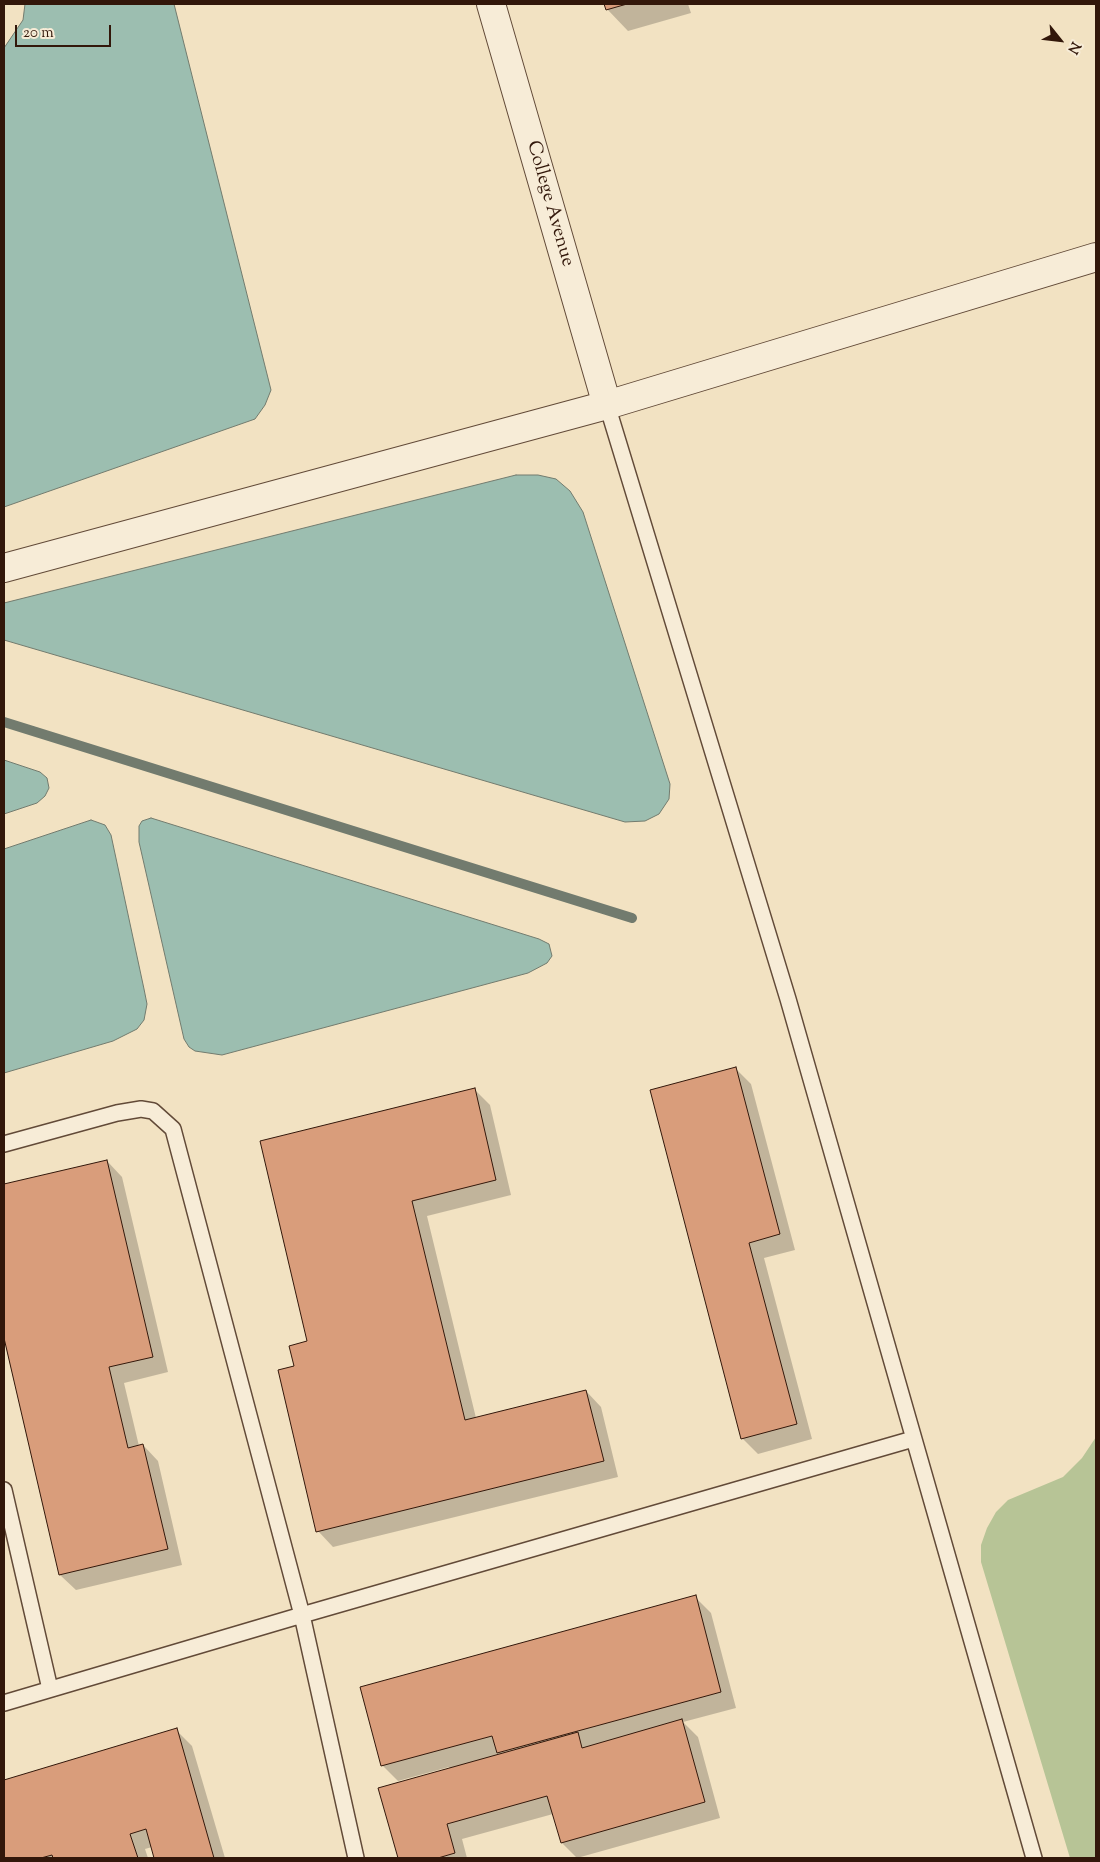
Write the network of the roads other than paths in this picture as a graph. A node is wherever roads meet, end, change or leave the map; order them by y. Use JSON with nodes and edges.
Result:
{"nodes":[{"id":1,"x":491,"y":4,"type":"edge"},
{"id":2,"x":1096,"y":257,"type":"edge"},
{"id":3,"x":607,"y":405,"type":"junction"},
{"id":4,"x":4,"y":568,"type":"edge"},
{"id":5,"x":4,"y":1144,"type":"edge"},
{"id":6,"x":914,"y":1439,"type":"junction"},
{"id":7,"x":4,"y":1490,"type":"edge"},
{"id":8,"x":302,"y":1615,"type":"junction"},
{"id":9,"x":50,"y":1689,"type":"junction"},
{"id":10,"x":4,"y":1703,"type":"edge"},
{"id":11,"x":356,"y":1858,"type":"edge"},
{"id":12,"x":1034,"y":1858,"type":"edge"}],
"edges":[{"from":1,"to":3,"type":"street","name":"College Avenue"},
{"from":2,"to":3,"type":"street"},
{"from":3,"to":4,"type":"street"},
{"from":3,"to":6,"type":"lane"},
{"from":5,"to":8,"type":"lane"},
{"from":6,"to":8,"type":"lane"},
{"from":6,"to":12,"type":"lane"},
{"from":7,"to":9,"type":"lane"},
{"from":8,"to":9,"type":"lane"},
{"from":8,"to":11,"type":"lane"},
{"from":9,"to":10,"type":"lane"}]}
